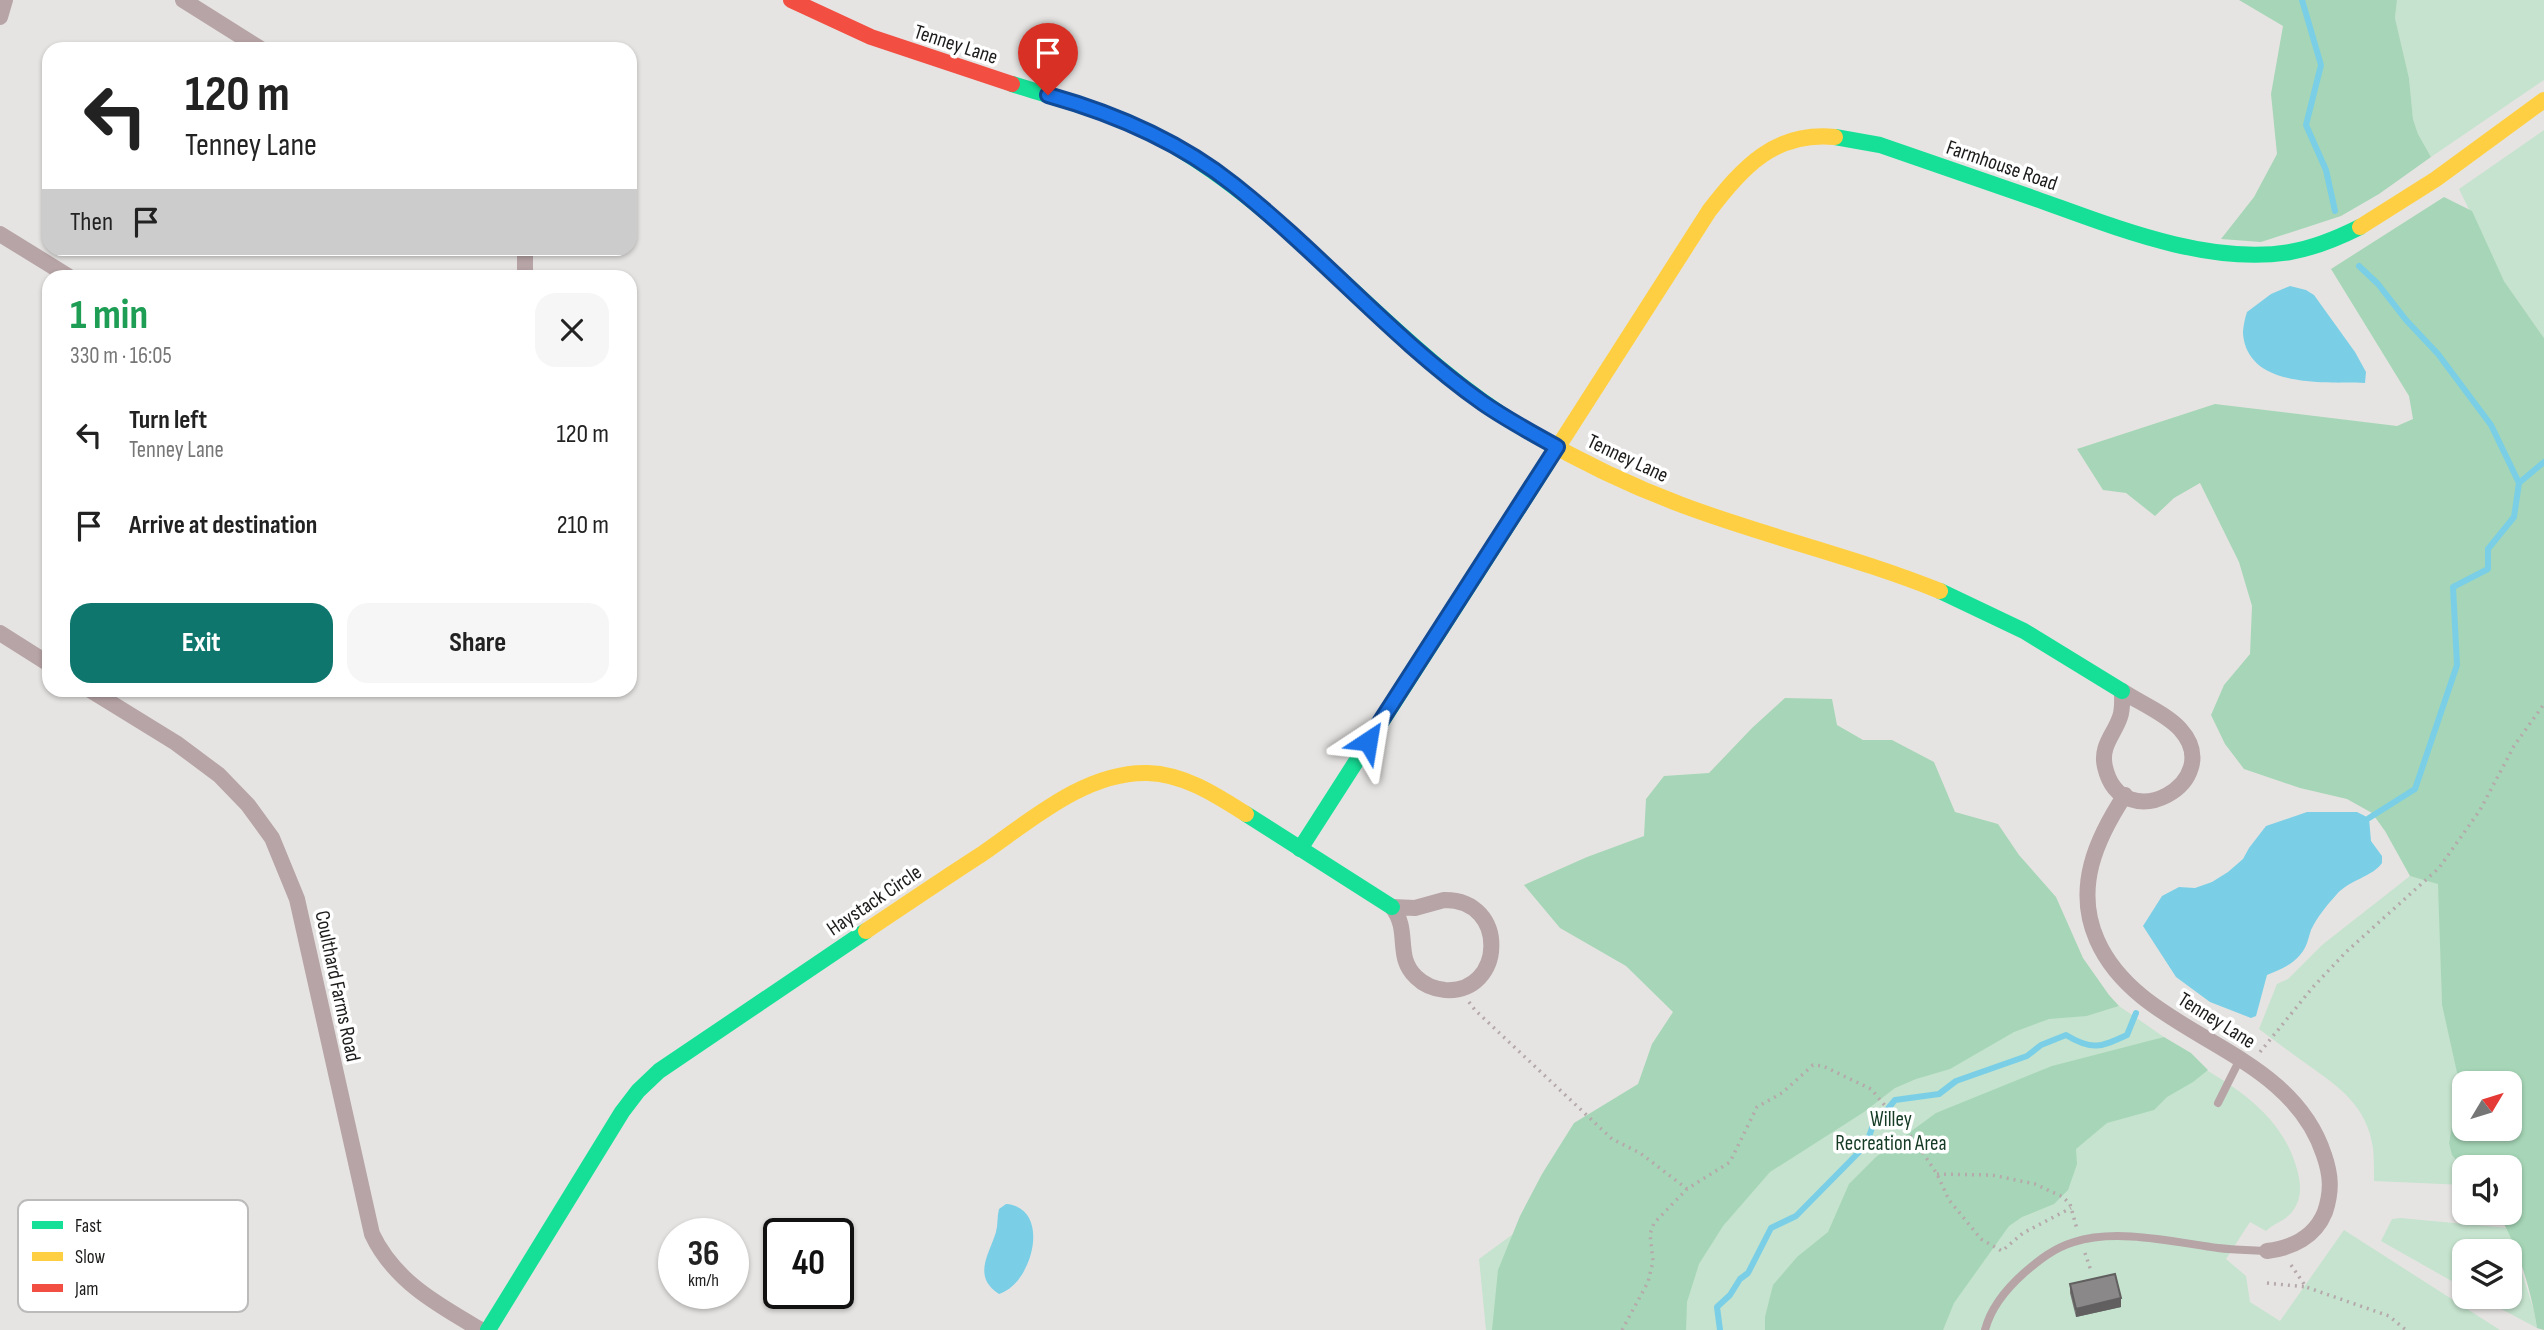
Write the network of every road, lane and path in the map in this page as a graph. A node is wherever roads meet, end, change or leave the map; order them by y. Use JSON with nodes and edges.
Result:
{"nodes":[{"id":1,"x":5,"y":0,"type":"edge"},
{"id":2,"x":183,"y":0,"type":"edge"},
{"id":3,"x":791,"y":0,"type":"edge"},
{"id":4,"x":0,"y":17,"type":"edge"},
{"id":5,"x":250,"y":42,"type":"edge"},
{"id":6,"x":2544,"y":100,"type":"edge"},
{"id":7,"x":0,"y":234,"type":"edge"},
{"id":8,"x":58,"y":270,"type":"edge"},
{"id":9,"x":1557,"y":447,"type":"junction"},
{"id":10,"x":0,"y":633,"type":"edge"},
{"id":11,"x":42,"y":660,"type":"edge"},
{"id":12,"x":2122,"y":691,"type":"junction"},
{"id":13,"x":101,"y":697,"type":"edge"},
{"id":14,"x":2544,"y":704,"type":"edge"},
{"id":15,"x":2125,"y":795,"type":"junction"},
{"id":16,"x":1300,"y":849,"type":"junction"},
{"id":17,"x":1392,"y":907,"type":"junction"},
{"id":18,"x":1464,"y":987,"type":"junction"},
{"id":19,"x":2246,"y":1063,"type":"junction"},
{"id":20,"x":2218,"y":1103,"type":"dead end"},
{"id":21,"x":1937,"y":1174,"type":"junction"},
{"id":22,"x":1687,"y":1189,"type":"junction"},
{"id":23,"x":2071,"y":1208,"type":"junction"},
{"id":24,"x":2075,"y":1223,"type":"dead end"},
{"id":25,"x":2267,"y":1251,"type":"joint"},
{"id":26,"x":2291,"y":1265,"type":"dead end"},
{"id":27,"x":2267,"y":1283,"type":"dead end"},
{"id":28,"x":2306,"y":1287,"type":"junction"},
{"id":29,"x":481,"y":1330,"type":"edge"},
{"id":30,"x":488,"y":1330,"type":"edge"},
{"id":31,"x":1622,"y":1330,"type":"edge"},
{"id":32,"x":1985,"y":1330,"type":"edge"},
{"id":33,"x":2406,"y":1330,"type":"edge"}],
"edges":[{"from":1,"to":4,"type":"street"},
{"from":2,"to":5,"type":"street"},
{"from":3,"to":9,"type":"street","name":"Tenney Lane"},
{"from":6,"to":9,"type":"street","name":"Farmhouse Road"},
{"from":7,"to":8,"type":"street"},
{"from":9,"to":12,"type":"street","name":"Tenney Lane"},
{"from":9,"to":16,"type":"street","name":"Farmhouse Road"},
{"from":10,"to":11,"type":"street"},
{"from":12,"to":15,"type":"street"},
{"from":12,"to":15,"type":"street","name":"Tenney Lane"},
{"from":13,"to":29,"type":"street","name":"Coulthard Farms Road"},
{"from":14,"to":19,"type":"path"},
{"from":15,"to":19,"type":"street","name":"Tenney Lane"},
{"from":16,"to":17,"type":"street","name":"Haystack Circle"},
{"from":16,"to":30,"type":"street","name":"Haystack Circle"},
{"from":17,"to":18,"type":"street"},
{"from":17,"to":18,"type":"street"},
{"from":18,"to":22,"type":"path"},
{"from":19,"to":20,"type":"lane"},
{"from":19,"to":25,"type":"street","name":"Tenney Lane"},
{"from":21,"to":22,"type":"path"},
{"from":21,"to":23,"type":"path"},
{"from":21,"to":23,"type":"path"},
{"from":22,"to":31,"type":"path"},
{"from":23,"to":24,"type":"path"},
{"from":25,"to":32,"type":"lane"},
{"from":26,"to":28,"type":"path"},
{"from":27,"to":28,"type":"path"},
{"from":28,"to":33,"type":"path"}]}
